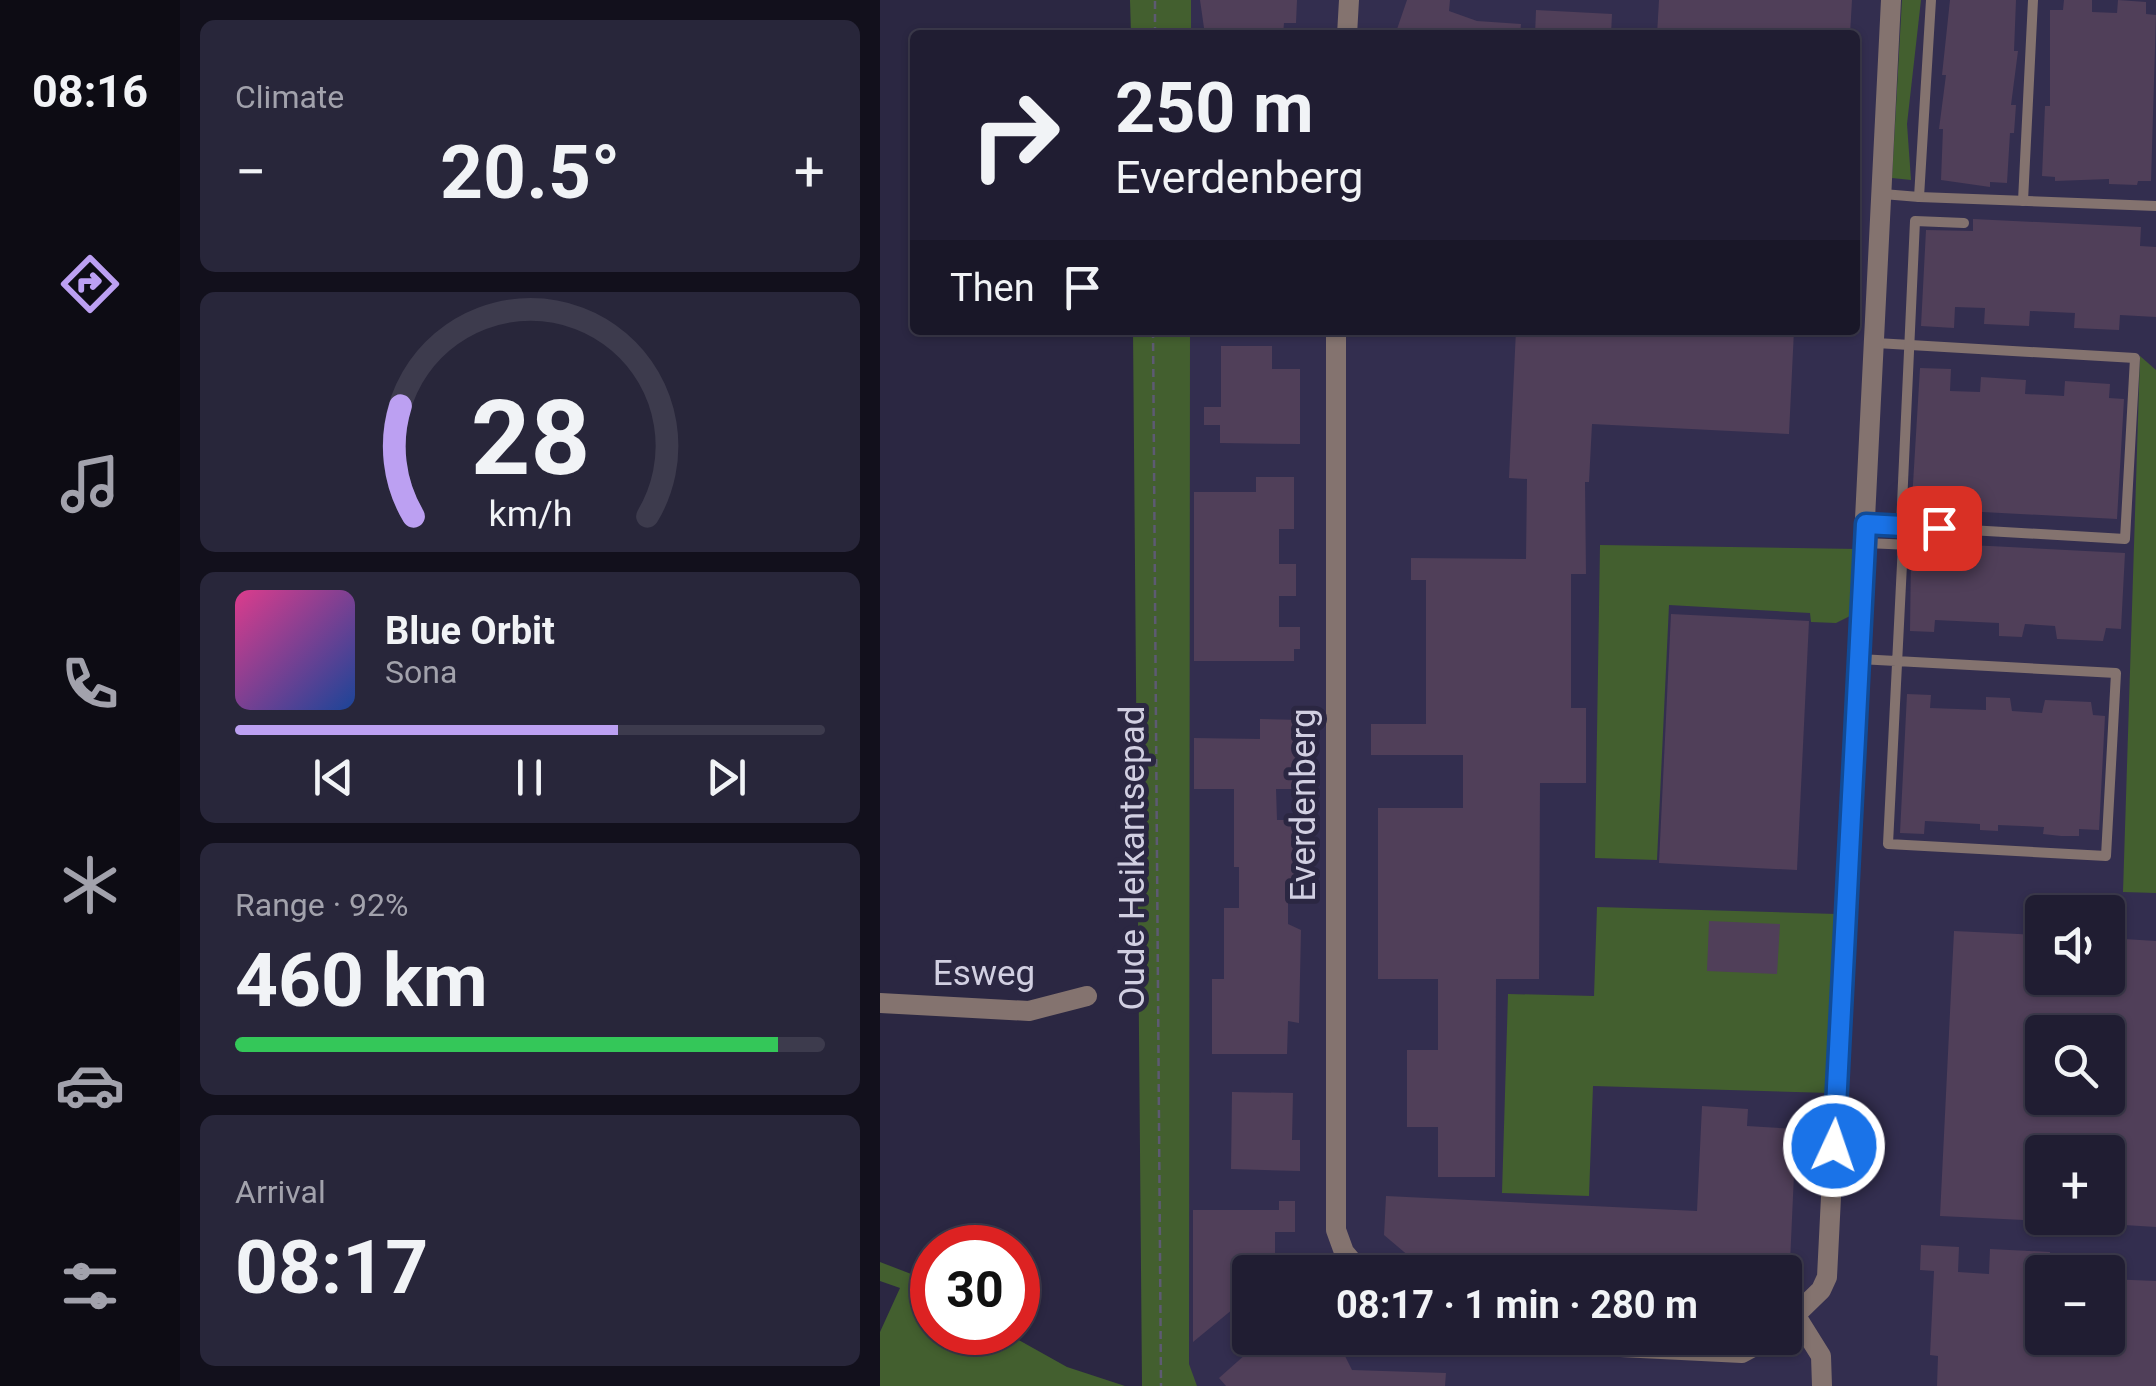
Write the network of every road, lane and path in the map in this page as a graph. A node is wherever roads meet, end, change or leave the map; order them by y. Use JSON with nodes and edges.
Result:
{"nodes":[{"id":1,"x":1156,"y":0,"type":"edge"},
{"id":2,"x":1349,"y":0,"type":"edge"},
{"id":3,"x":1891,"y":0,"type":"edge"},
{"id":4,"x":1930,"y":0,"type":"edge"},
{"id":5,"x":2033,"y":0,"type":"edge"},
{"id":6,"x":1155,"y":30,"type":"edge"},
{"id":7,"x":1347,"y":30,"type":"edge"},
{"id":8,"x":1883,"y":194,"type":"junction"},
{"id":9,"x":1920,"y":196,"type":"junction"},
{"id":10,"x":2022,"y":201,"type":"junction"},
{"id":11,"x":2156,"y":206,"type":"edge"},
{"id":12,"x":1964,"y":223,"type":"dead end"},
{"id":13,"x":1153,"y":335,"type":"edge"},
{"id":14,"x":1336,"y":335,"type":"edge"},
{"id":15,"x":1876,"y":343,"type":"junction"},
{"id":16,"x":1910,"y":345,"type":"junction"},
{"id":17,"x":1901,"y":526,"type":"junction"},
{"id":18,"x":1866,"y":533,"type":"junction"},
{"id":19,"x":1903,"y":544,"type":"junction"},
{"id":20,"x":1936,"y":546,"type":"dead end"},
{"id":21,"x":1859,"y":659,"type":"junction"},
{"id":22,"x":1898,"y":661,"type":"junction"},
{"id":23,"x":1088,"y":996,"type":"dead end"},
{"id":24,"x":880,"y":1003,"type":"edge"},
{"id":25,"x":1347,"y":1255,"type":"edge"},
{"id":26,"x":1802,"y":1308,"type":"edge"},
{"id":27,"x":1802,"y":1334,"type":"edge"},
{"id":28,"x":1160,"y":1386,"type":"edge"},
{"id":29,"x":1822,"y":1386,"type":"edge"}],
"edges":[{"from":1,"to":6,"type":"path"},
{"from":2,"to":7,"type":"street"},
{"from":3,"to":8,"type":"street"},
{"from":4,"to":9,"type":"lane"},
{"from":5,"to":10,"type":"lane"},
{"from":8,"to":9,"type":"lane"},
{"from":8,"to":15,"type":"street"},
{"from":9,"to":10,"type":"lane"},
{"from":10,"to":11,"type":"lane"},
{"from":12,"to":16,"type":"lane"},
{"from":13,"to":28,"type":"path","name":"Oude Heikantsepad"},
{"from":14,"to":25,"type":"street","name":"Everdenberg"},
{"from":15,"to":16,"type":"lane"},
{"from":15,"to":18,"type":"street"},
{"from":16,"to":17,"type":"lane"},
{"from":16,"to":17,"type":"lane"},
{"from":17,"to":18,"type":"lane"},
{"from":18,"to":19,"type":"lane"},
{"from":18,"to":21,"type":"street"},
{"from":19,"to":20,"type":"lane"},
{"from":19,"to":22,"type":"lane"},
{"from":21,"to":22,"type":"lane"},
{"from":21,"to":26,"type":"street"},
{"from":22,"to":22,"type":"lane"},
{"from":23,"to":24,"type":"street","name":"Esweg"},
{"from":27,"to":29,"type":"street"}]}
